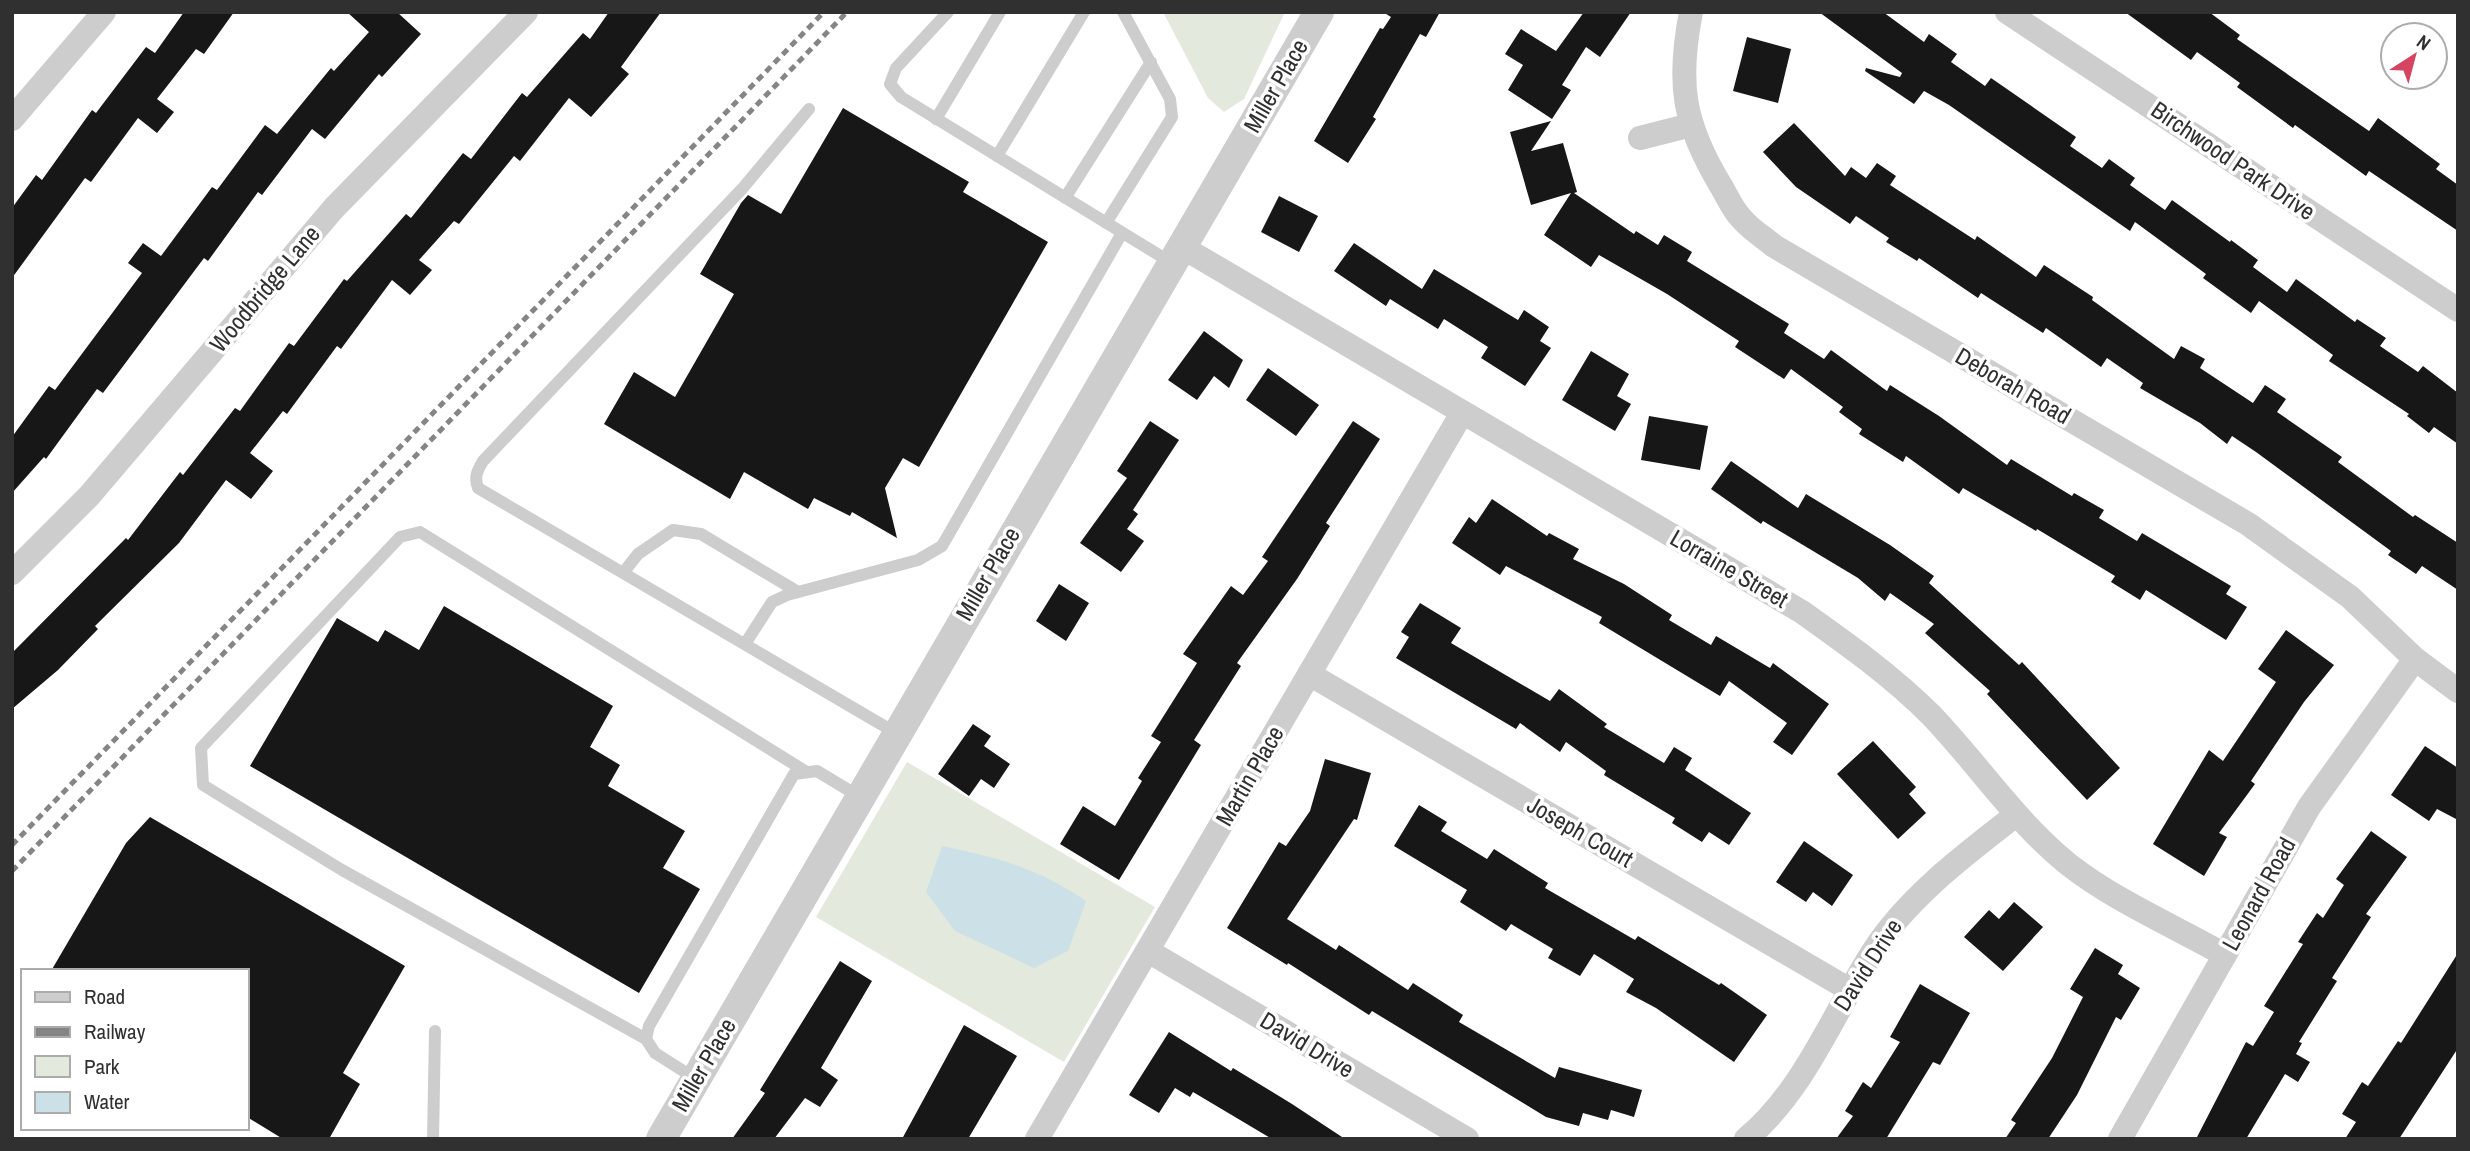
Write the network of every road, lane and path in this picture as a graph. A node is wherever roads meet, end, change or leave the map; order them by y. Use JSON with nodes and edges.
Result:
{"nodes":[{"id":1,"x":104,"y":12,"type":"edge"},
{"id":2,"x":526,"y":12,"type":"edge"},
{"id":3,"x":948,"y":12,"type":"edge"},
{"id":4,"x":1000,"y":12,"type":"edge"},
{"id":5,"x":1084,"y":12,"type":"edge"},
{"id":6,"x":1123,"y":12,"type":"edge"},
{"id":7,"x":1319,"y":12,"type":"edge"},
{"id":8,"x":1691,"y":12,"type":"edge"},
{"id":9,"x":2007,"y":12,"type":"edge"},
{"id":10,"x":1150,"y":62,"type":"junction"},
{"id":11,"x":809,"y":109,"type":"dead end"},
{"id":12,"x":12,"y":119,"type":"edge"},
{"id":13,"x":936,"y":119,"type":"junction"},
{"id":14,"x":1690,"y":125,"type":"junction"},
{"id":15,"x":1640,"y":138,"type":"dead end"},
{"id":16,"x":997,"y":156,"type":"junction"},
{"id":17,"x":1065,"y":198,"type":"junction"},
{"id":18,"x":1106,"y":223,"type":"junction"},
{"id":19,"x":1122,"y":233,"type":"junction"},
{"id":20,"x":1177,"y":255,"type":"junction"},
{"id":21,"x":2458,"y":310,"type":"edge"},
{"id":22,"x":1462,"y":413,"type":"junction"},
{"id":23,"x":12,"y":573,"type":"edge"},
{"id":24,"x":623,"y":573,"type":"junction"},
{"id":25,"x":798,"y":592,"type":"junction"},
{"id":26,"x":745,"y":644,"type":"junction"},
{"id":27,"x":2414,"y":659,"type":"junction"},
{"id":28,"x":1309,"y":674,"type":"junction"},
{"id":29,"x":2458,"y":691,"type":"edge"},
{"id":30,"x":896,"y":733,"type":"junction"},
{"id":31,"x":805,"y":771,"type":"junction"},
{"id":32,"x":860,"y":797,"type":"junction"},
{"id":33,"x":2016,"y":815,"type":"junction"},
{"id":34,"x":1148,"y":951,"type":"junction"},
{"id":35,"x":2225,"y":955,"type":"junction"},
{"id":36,"x":1850,"y":990,"type":"junction"},
{"id":37,"x":435,"y":1031,"type":"dead end"},
{"id":38,"x":646,"y":1039,"type":"junction"},
{"id":39,"x":696,"y":1079,"type":"junction"},
{"id":40,"x":433,"y":1139,"type":"edge"},
{"id":41,"x":661,"y":1139,"type":"edge"},
{"id":42,"x":1037,"y":1139,"type":"edge"},
{"id":43,"x":1467,"y":1139,"type":"edge"},
{"id":44,"x":1746,"y":1139,"type":"edge"},
{"id":45,"x":2120,"y":1139,"type":"edge"}],
"edges":[{"from":1,"to":12,"type":"street"},
{"from":2,"to":23,"type":"street","name":"Woodbridge Lane"},
{"from":3,"to":13,"type":"lane"},
{"from":4,"to":13,"type":"lane"},
{"from":5,"to":16,"type":"lane"},
{"from":6,"to":10,"type":"lane"},
{"from":7,"to":20,"type":"street","name":"Miller Place"},
{"from":8,"to":14,"type":"street","name":"Deborah Road"},
{"from":9,"to":21,"type":"street","name":"Birchwood Park Drive"},
{"from":10,"to":17,"type":"lane"},
{"from":10,"to":18,"type":"lane"},
{"from":11,"to":24,"type":"lane"},
{"from":13,"to":16,"type":"lane"},
{"from":14,"to":15,"type":"street"},
{"from":14,"to":27,"type":"street","name":"Deborah Road"},
{"from":16,"to":17,"type":"lane"},
{"from":17,"to":18,"type":"lane"},
{"from":18,"to":19,"type":"lane"},
{"from":19,"to":20,"type":"lane"},
{"from":19,"to":25,"type":"lane"},
{"from":20,"to":22,"type":"street","name":"Lorraine Street"},
{"from":20,"to":30,"type":"street","name":"Miller Place"},
{"from":22,"to":28,"type":"street","name":"Martin Place"},
{"from":22,"to":33,"type":"street","name":"Lorraine Street"},
{"from":24,"to":25,"type":"lane"},
{"from":24,"to":26,"type":"lane"},
{"from":25,"to":26,"type":"lane"},
{"from":26,"to":30,"type":"lane"},
{"from":27,"to":29,"type":"street","name":"Deborah Road"},
{"from":27,"to":35,"type":"street","name":"Leonard Road"},
{"from":28,"to":34,"type":"street","name":"Martin Place"},
{"from":28,"to":36,"type":"street","name":"Joseph Court"},
{"from":30,"to":32,"type":"street","name":"Miller Place"},
{"from":31,"to":32,"type":"lane"},
{"from":31,"to":38,"type":"lane"},
{"from":31,"to":38,"type":"lane"},
{"from":32,"to":39,"type":"street","name":"Miller Place"},
{"from":33,"to":35,"type":"street","name":"Lorraine Street"},
{"from":33,"to":36,"type":"street","name":"David Drive"},
{"from":34,"to":42,"type":"street","name":"Martin Place"},
{"from":34,"to":43,"type":"street","name":"David Drive"},
{"from":35,"to":45,"type":"street","name":"Leonard Road"},
{"from":36,"to":44,"type":"street","name":"David Drive"},
{"from":37,"to":40,"type":"lane"},
{"from":38,"to":39,"type":"lane"},
{"from":39,"to":41,"type":"street","name":"Miller Place"}]}
